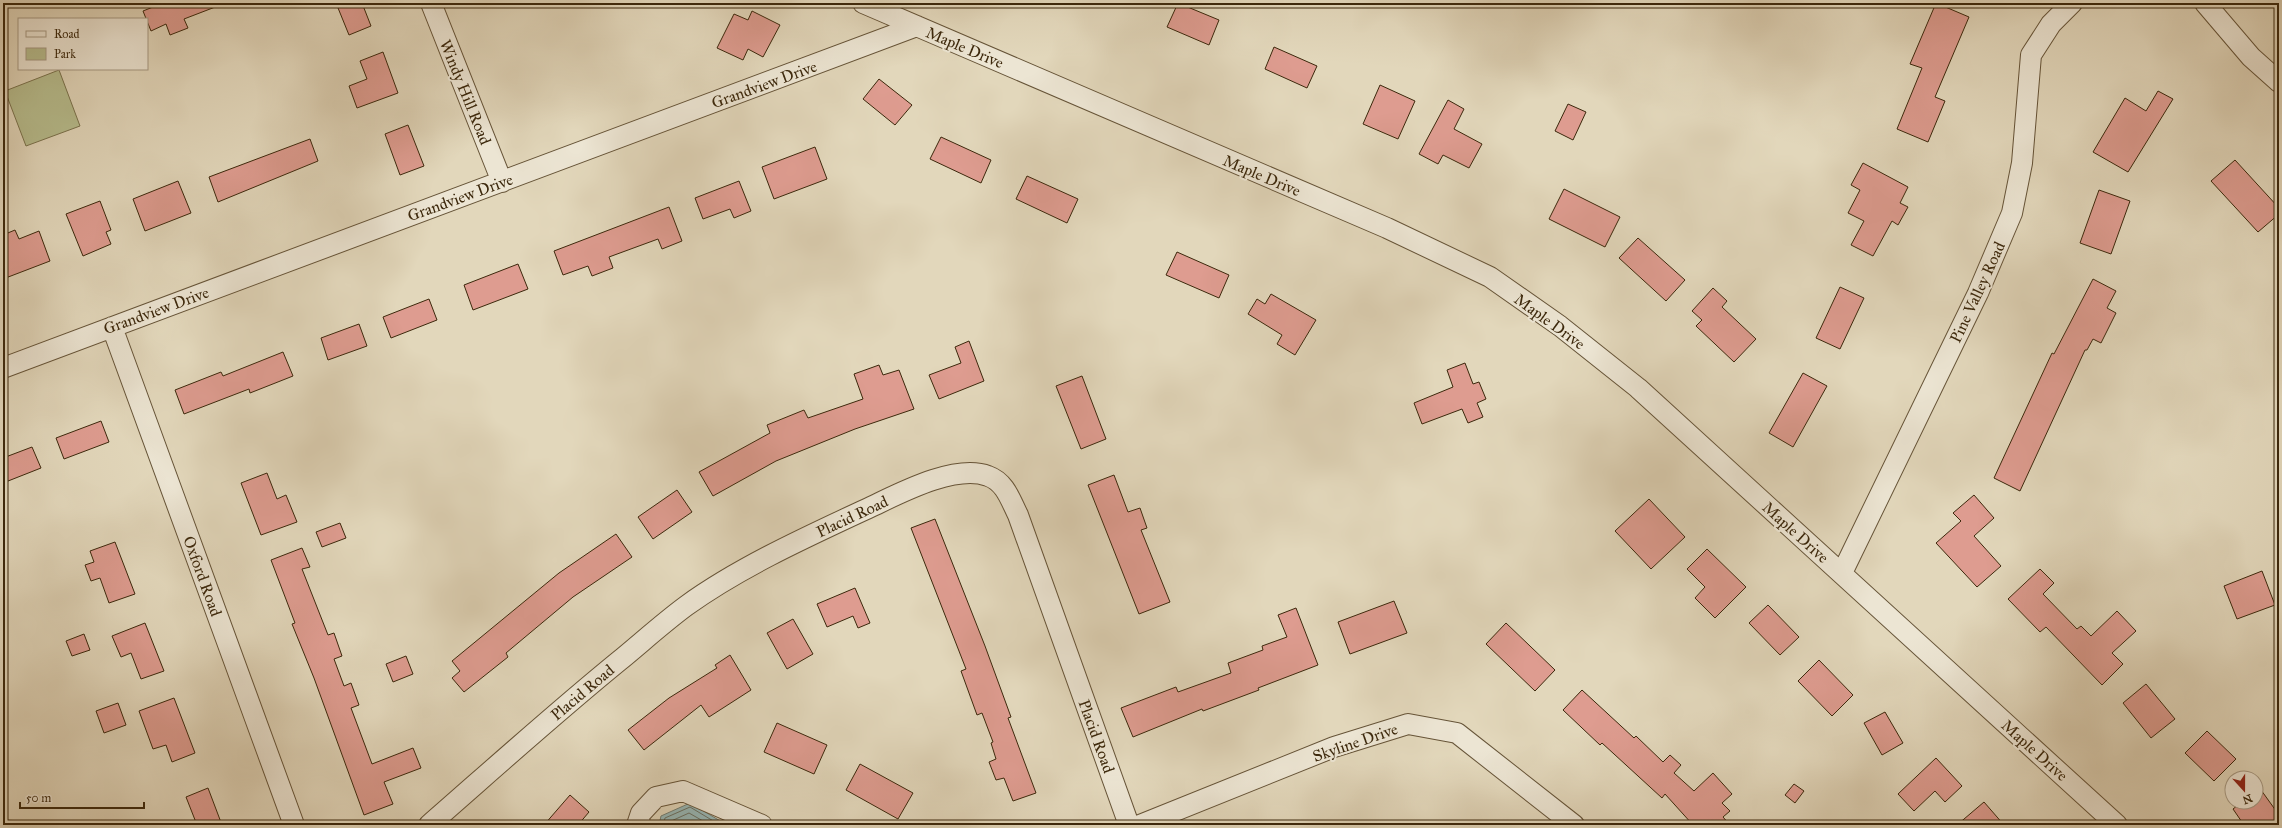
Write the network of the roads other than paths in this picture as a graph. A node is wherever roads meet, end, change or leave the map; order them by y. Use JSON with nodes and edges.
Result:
{"nodes":[{"id":1,"x":431,"y":3,"type":"edge"},
{"id":2,"x":863,"y":3,"type":"edge"},
{"id":3,"x":2072,"y":3,"type":"edge"},
{"id":4,"x":2204,"y":3,"type":"edge"},
{"id":5,"x":917,"y":26,"type":"junction"},
{"id":6,"x":2279,"y":82,"type":"edge"},
{"id":7,"x":502,"y":182,"type":"junction"},
{"id":8,"x":112,"y":327,"type":"junction"},
{"id":9,"x":3,"y":368,"type":"edge"},
{"id":10,"x":1842,"y":574,"type":"junction"},
{"id":11,"x":294,"y":825,"type":"edge"},
{"id":12,"x":429,"y":825,"type":"edge"},
{"id":13,"x":637,"y":825,"type":"edge"},
{"id":14,"x":762,"y":825,"type":"edge"},
{"id":15,"x":1129,"y":825,"type":"edge"},
{"id":16,"x":1140,"y":825,"type":"edge"},
{"id":17,"x":1574,"y":825,"type":"edge"},
{"id":18,"x":2117,"y":825,"type":"edge"}],
"edges":[{"from":1,"to":7,"type":"street","name":"Windy Hill Road"},
{"from":2,"to":5,"type":"street","name":"Maple Drive"},
{"from":3,"to":10,"type":"street","name":"Pine Valley Road"},
{"from":4,"to":6,"type":"street"},
{"from":5,"to":7,"type":"street","name":"Grandview Drive"},
{"from":5,"to":10,"type":"street","name":"Maple Drive"},
{"from":7,"to":8,"type":"street","name":"Grandview Drive"},
{"from":8,"to":9,"type":"street","name":"Grandview Drive"},
{"from":8,"to":11,"type":"street","name":"Oxford Road"},
{"from":10,"to":18,"type":"street","name":"Maple Drive"},
{"from":12,"to":15,"type":"street","name":"Placid Road"},
{"from":13,"to":14,"type":"street"},
{"from":16,"to":17,"type":"street","name":"Skyline Drive"}]}
